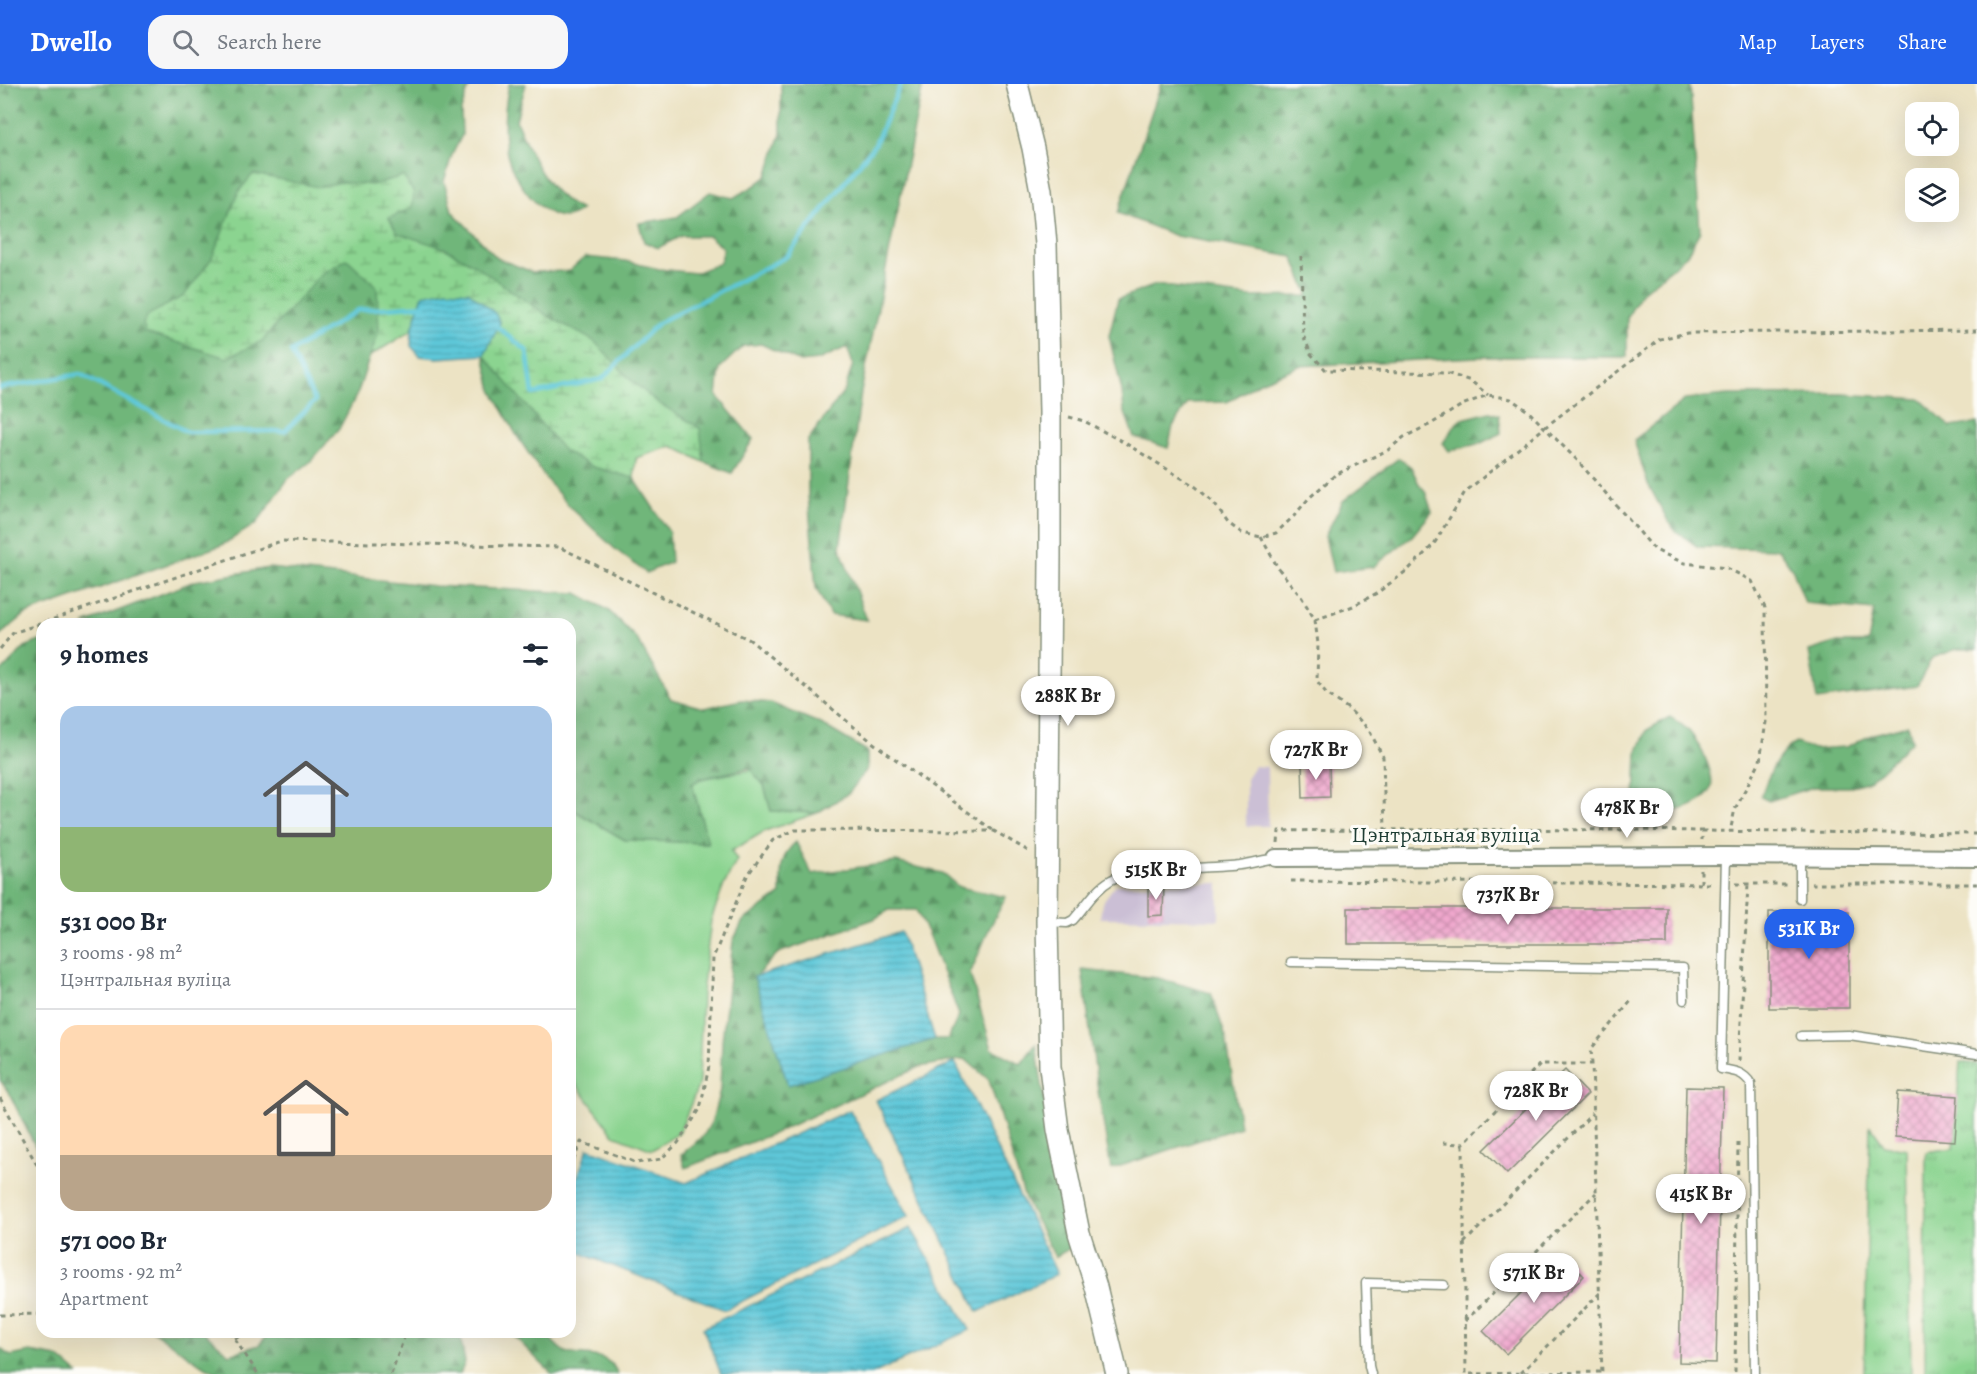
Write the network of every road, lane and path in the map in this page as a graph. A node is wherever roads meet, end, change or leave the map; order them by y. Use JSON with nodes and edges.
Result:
{"nodes":[{"id":1,"x":1017,"y":84,"type":"edge"},
{"id":2,"x":1301,"y":256,"type":"dead end"},
{"id":3,"x":1977,"y":330,"type":"edge"},
{"id":4,"x":1488,"y":395,"type":"junction"},
{"id":5,"x":1050,"y":412,"type":"junction"},
{"id":6,"x":1544,"y":428,"type":"junction"},
{"id":7,"x":1261,"y":537,"type":"junction"},
{"id":8,"x":57,"y":618,"type":"edge"},
{"id":9,"x":1315,"y":620,"type":"junction"},
{"id":10,"x":36,"y":625,"type":"edge"},
{"id":11,"x":0,"y":649,"type":"edge"},
{"id":12,"x":1385,"y":830,"type":"junction"},
{"id":13,"x":994,"y":831,"type":"junction"},
{"id":14,"x":1702,"y":831,"type":"junction"},
{"id":15,"x":1730,"y":832,"type":"junction"},
{"id":16,"x":1977,"y":834,"type":"edge"},
{"id":17,"x":1701,"y":856,"type":"junction"},
{"id":18,"x":1726,"y":856,"type":"junction"},
{"id":19,"x":1800,"y":856,"type":"junction"},
{"id":20,"x":1276,"y":858,"type":"junction"},
{"id":21,"x":1977,"y":858,"type":"edge"},
{"id":22,"x":1048,"y":862,"type":"junction"},
{"id":23,"x":1291,"y":881,"type":"dead end"},
{"id":24,"x":1701,"y":883,"type":"junction"},
{"id":25,"x":1725,"y":884,"type":"junction"},
{"id":26,"x":1748,"y":884,"type":"junction"},
{"id":27,"x":1800,"y":884,"type":"junction"},
{"id":28,"x":1977,"y":884,"type":"edge"},
{"id":29,"x":1800,"y":899,"type":"dead end"},
{"id":30,"x":1047,"y":922,"type":"junction"},
{"id":31,"x":1292,"y":962,"type":"dead end"},
{"id":32,"x":1684,"y":1000,"type":"dead end"},
{"id":33,"x":1631,"y":1001,"type":"dead end"},
{"id":34,"x":1801,"y":1036,"type":"dead end"},
{"id":35,"x":1977,"y":1054,"type":"edge"},
{"id":36,"x":1592,"y":1064,"type":"junction"},
{"id":37,"x":1739,"y":1072,"type":"junction"},
{"id":38,"x":0,"y":1098,"type":"edge"},
{"id":39,"x":1593,"y":1113,"type":"junction"},
{"id":40,"x":1738,"y":1132,"type":"dead end"},
{"id":41,"x":1443,"y":1143,"type":"dead end"},
{"id":42,"x":1463,"y":1144,"type":"junction"},
{"id":43,"x":576,"y":1153,"type":"edge"},
{"id":44,"x":36,"y":1163,"type":"edge"},
{"id":45,"x":1596,"y":1193,"type":"junction"},
{"id":46,"x":1464,"y":1243,"type":"junction"},
{"id":47,"x":1444,"y":1285,"type":"dead end"},
{"id":48,"x":1600,"y":1293,"type":"junction"},
{"id":49,"x":36,"y":1314,"type":"edge"},
{"id":50,"x":0,"y":1316,"type":"edge"},
{"id":51,"x":1465,"y":1321,"type":"junction"},
{"id":52,"x":404,"y":1338,"type":"edge"},
{"id":53,"x":234,"y":1339,"type":"edge"},
{"id":54,"x":1736,"y":1372,"type":"dead end"},
{"id":55,"x":1521,"y":1373,"type":"edge"},
{"id":56,"x":1602,"y":1373,"type":"edge"},
{"id":57,"x":258,"y":1374,"type":"edge"},
{"id":58,"x":391,"y":1374,"type":"edge"},
{"id":59,"x":1117,"y":1374,"type":"edge"},
{"id":60,"x":1371,"y":1374,"type":"edge"},
{"id":61,"x":1755,"y":1374,"type":"edge"}],
"edges":[{"from":1,"to":5,"type":"street"},
{"from":2,"to":4,"type":"path"},
{"from":3,"to":6,"type":"path"},
{"from":4,"to":6,"type":"path"},
{"from":4,"to":7,"type":"path"},
{"from":5,"to":7,"type":"path"},
{"from":5,"to":22,"type":"street"},
{"from":6,"to":9,"type":"path"},
{"from":6,"to":15,"type":"path"},
{"from":7,"to":9,"type":"path"},
{"from":8,"to":13,"type":"path"},
{"from":9,"to":12,"type":"path"},
{"from":10,"to":11,"type":"path"},
{"from":12,"to":14,"type":"path"},
{"from":12,"to":20,"type":"path"},
{"from":13,"to":22,"type":"path"},
{"from":13,"to":43,"type":"path"},
{"from":14,"to":15,"type":"path"},
{"from":14,"to":17,"type":"path"},
{"from":15,"to":16,"type":"path"},
{"from":17,"to":18,"type":"street","name":"Цэнтральная вуліца"},
{"from":17,"to":20,"type":"street","name":"Цэнтральная вуліца"},
{"from":17,"to":24,"type":"path"},
{"from":18,"to":19,"type":"street","name":"Цэнтральная вуліца"},
{"from":18,"to":25,"type":"lane"},
{"from":19,"to":21,"type":"street","name":"Цэнтральная вуліца"},
{"from":19,"to":27,"type":"lane"},
{"from":20,"to":30,"type":"lane"},
{"from":22,"to":30,"type":"street"},
{"from":23,"to":24,"type":"path"},
{"from":24,"to":25,"type":"path"},
{"from":25,"to":26,"type":"path"},
{"from":25,"to":37,"type":"lane"},
{"from":26,"to":27,"type":"path"},
{"from":26,"to":37,"type":"path"},
{"from":27,"to":28,"type":"path"},
{"from":27,"to":29,"type":"lane"},
{"from":30,"to":59,"type":"street"},
{"from":31,"to":32,"type":"lane"},
{"from":33,"to":36,"type":"path"},
{"from":34,"to":35,"type":"lane"},
{"from":36,"to":39,"type":"path"},
{"from":36,"to":42,"type":"path"},
{"from":37,"to":61,"type":"lane"},
{"from":38,"to":44,"type":"path"},
{"from":39,"to":45,"type":"path"},
{"from":39,"to":46,"type":"path"},
{"from":40,"to":54,"type":"path"},
{"from":41,"to":42,"type":"path"},
{"from":42,"to":46,"type":"path"},
{"from":45,"to":48,"type":"path"},
{"from":45,"to":51,"type":"path"},
{"from":46,"to":51,"type":"path"},
{"from":47,"to":60,"type":"lane"},
{"from":48,"to":55,"type":"path"},
{"from":48,"to":56,"type":"path"},
{"from":49,"to":50,"type":"path"},
{"from":51,"to":55,"type":"path"},
{"from":52,"to":58,"type":"path"},
{"from":53,"to":57,"type":"path"},
{"from":55,"to":56,"type":"path"}]}
